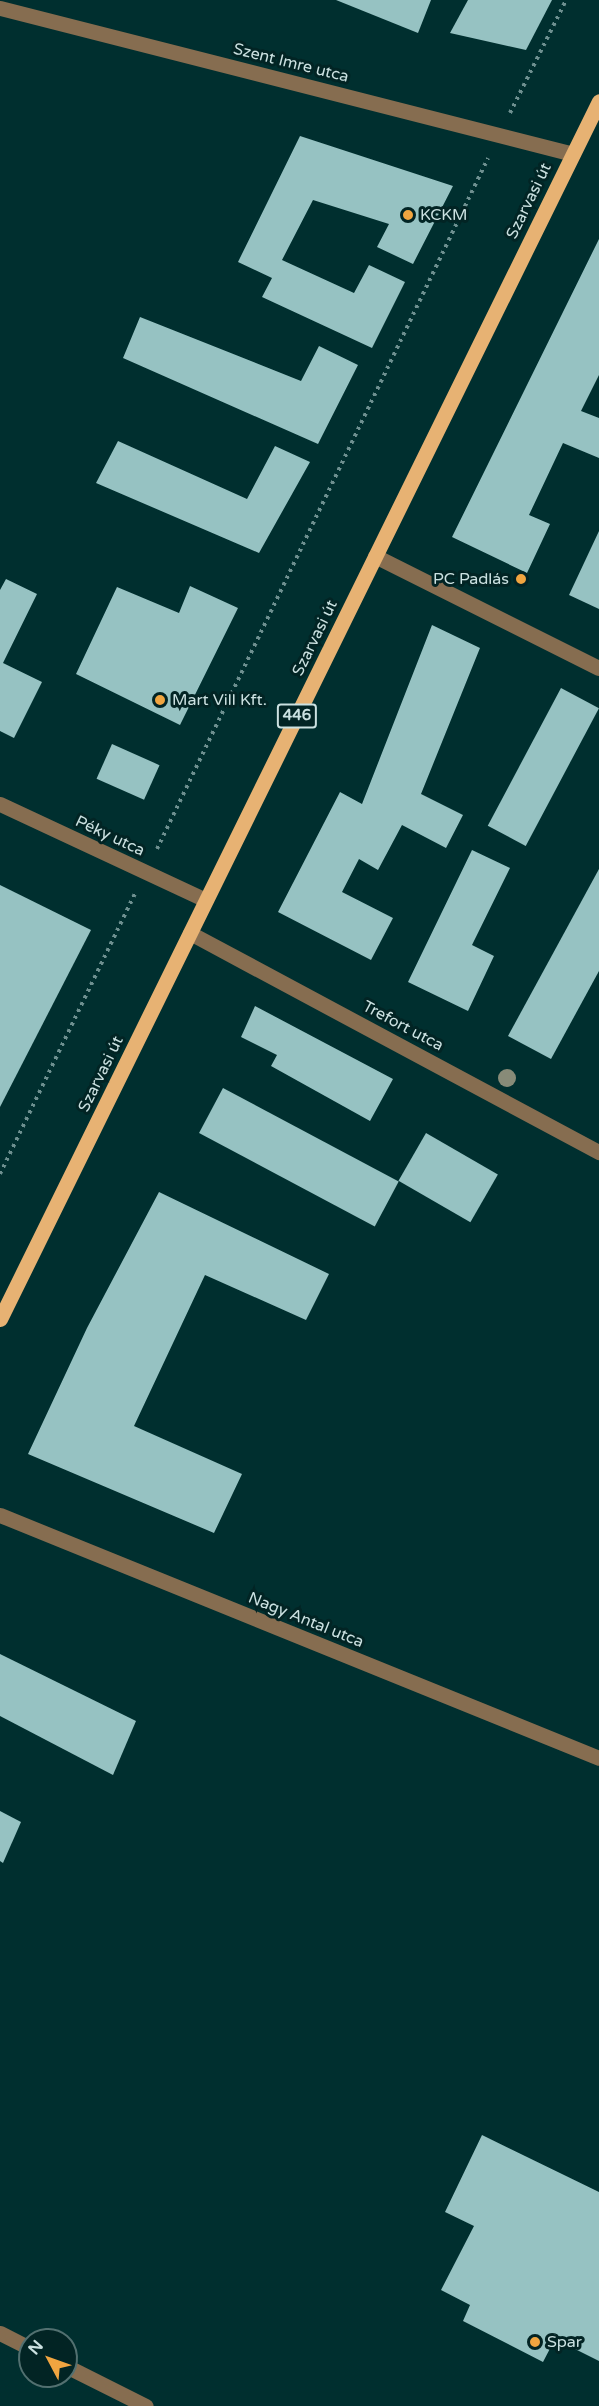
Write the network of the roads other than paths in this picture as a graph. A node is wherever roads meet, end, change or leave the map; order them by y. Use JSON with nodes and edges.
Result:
{"nodes":[{"id":1,"x":0,"y":8,"type":"edge"},
{"id":2,"x":597,"y":109,"type":"edge"},
{"id":3,"x":573,"y":154,"type":"junction"},
{"id":4,"x":375,"y":556,"type":"junction"},
{"id":5,"x":599,"y":668,"type":"edge"},
{"id":6,"x":0,"y":804,"type":"edge"},
{"id":7,"x":206,"y":900,"type":"junction"},
{"id":8,"x":190,"y":933,"type":"junction"},
{"id":9,"x":599,"y":1152,"type":"edge"},
{"id":10,"x":0,"y":1319,"type":"edge"},
{"id":11,"x":0,"y":1515,"type":"edge"},
{"id":12,"x":599,"y":1758,"type":"edge"},
{"id":13,"x":0,"y":2333,"type":"edge"},
{"id":14,"x":18,"y":2342,"type":"edge"},
{"id":15,"x":78,"y":2372,"type":"edge"},
{"id":16,"x":146,"y":2406,"type":"edge"}],
"edges":[{"from":1,"to":3,"type":"street","name":"Szent Imre utca"},
{"from":2,"to":3,"type":"main road","name":"Szarvasi út","number":"446"},
{"from":3,"to":4,"type":"main road","name":"Szarvasi út","number":"446"},
{"from":4,"to":5,"type":"street"},
{"from":4,"to":7,"type":"main road","name":"Szarvasi út","number":"446"},
{"from":6,"to":7,"type":"street","name":"Péky utca"},
{"from":7,"to":8,"type":"main road","name":"Szarvasi út","number":"446"},
{"from":8,"to":9,"type":"street","name":"Trefort utca"},
{"from":8,"to":10,"type":"main road","name":"Szarvasi út","number":"446"},
{"from":11,"to":12,"type":"street","name":"Nagy Antal utca"},
{"from":13,"to":14,"type":"street"},
{"from":15,"to":16,"type":"street"}]}
